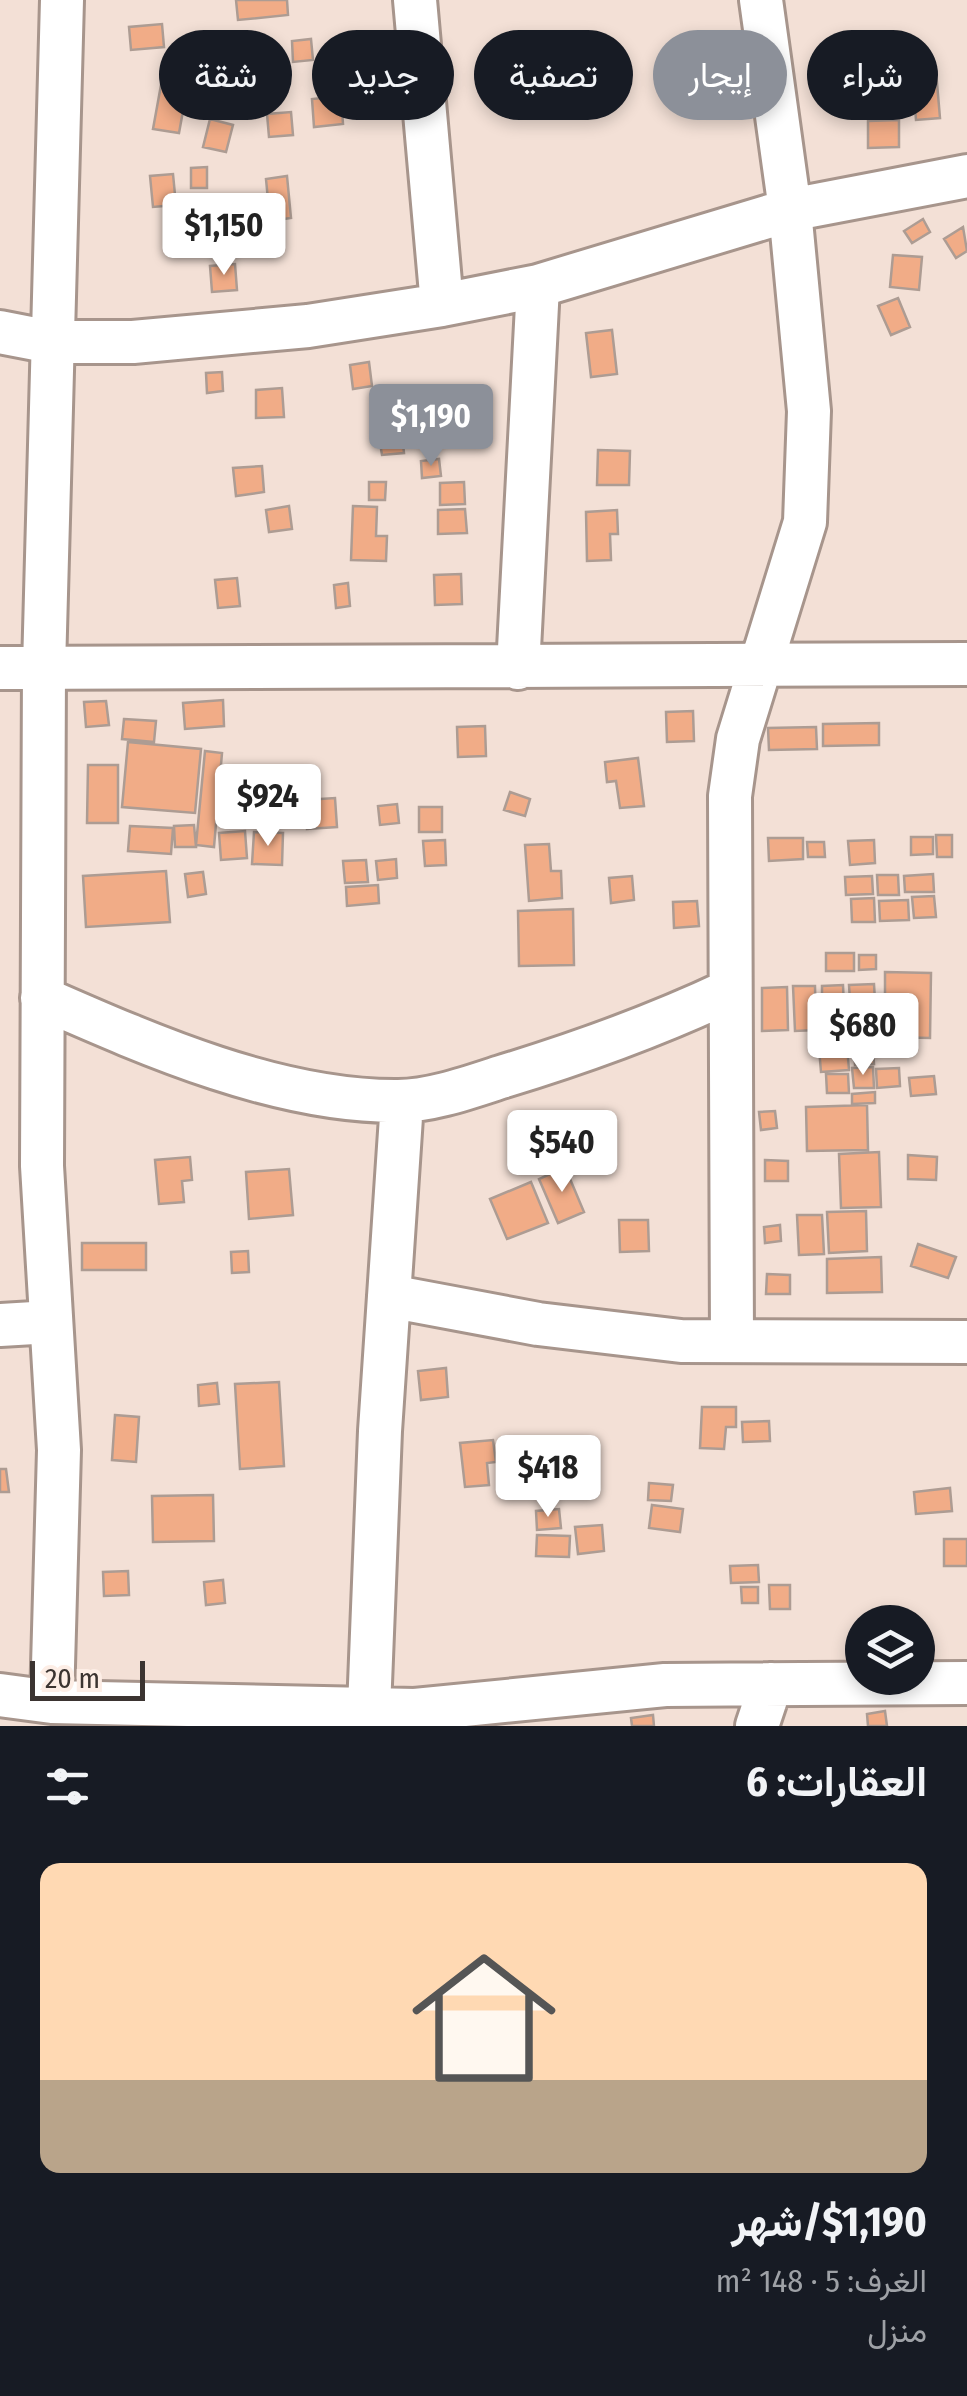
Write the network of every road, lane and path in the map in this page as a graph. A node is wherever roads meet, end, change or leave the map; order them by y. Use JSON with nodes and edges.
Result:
{"nodes":[{"id":1,"x":62,"y":0,"type":"edge"},
{"id":2,"x":415,"y":0,"type":"edge"},
{"id":3,"x":761,"y":0,"type":"edge"},
{"id":4,"x":967,"y":176,"type":"edge"},
{"id":5,"x":790,"y":210,"type":"junction"},
{"id":6,"x":538,"y":286,"type":"junction"},
{"id":7,"x":442,"y":305,"type":"junction"},
{"id":8,"x":0,"y":332,"type":"edge"},
{"id":9,"x":51,"y":342,"type":"junction"},
{"id":10,"x":967,"y":664,"type":"edge"},
{"id":11,"x":759,"y":666,"type":"junction"},
{"id":12,"x":0,"y":668,"type":"edge"},
{"id":13,"x":44,"y":668,"type":"junction"},
{"id":14,"x":518,"y":668,"type":"junction"},
{"id":15,"x":729,"y":991,"type":"junction"},
{"id":16,"x":42,"y":998,"type":"junction"},
{"id":17,"x":402,"y":1102,"type":"junction"},
{"id":18,"x":390,"y":1296,"type":"junction"},
{"id":19,"x":52,"y":1322,"type":"junction"},
{"id":20,"x":0,"y":1325,"type":"edge"},
{"id":21,"x":732,"y":1341,"type":"junction"},
{"id":22,"x":967,"y":1342,"type":"edge"},
{"id":23,"x":967,"y":1683,"type":"edge"},
{"id":24,"x":770,"y":1684,"type":"junction"},
{"id":25,"x":0,"y":1696,"type":"edge"},
{"id":26,"x":52,"y":1702,"type":"junction"},
{"id":27,"x":369,"y":1709,"type":"junction"},
{"id":28,"x":758,"y":1726,"type":"edge"}],
"edges":[{"from":1,"to":9,"type":"street"},
{"from":2,"to":7,"type":"street"},
{"from":3,"to":5,"type":"street"},
{"from":4,"to":5,"type":"street"},
{"from":5,"to":6,"type":"street"},
{"from":5,"to":11,"type":"street"},
{"from":6,"to":7,"type":"street"},
{"from":6,"to":14,"type":"street"},
{"from":7,"to":9,"type":"street"},
{"from":8,"to":9,"type":"street"},
{"from":9,"to":13,"type":"street"},
{"from":10,"to":11,"type":"street"},
{"from":11,"to":14,"type":"street"},
{"from":11,"to":15,"type":"street"},
{"from":12,"to":13,"type":"street"},
{"from":13,"to":14,"type":"street"},
{"from":13,"to":16,"type":"street"},
{"from":15,"to":17,"type":"street"},
{"from":15,"to":21,"type":"street"},
{"from":16,"to":17,"type":"street"},
{"from":16,"to":19,"type":"street"},
{"from":17,"to":18,"type":"street"},
{"from":18,"to":21,"type":"street"},
{"from":18,"to":27,"type":"street"},
{"from":19,"to":20,"type":"street"},
{"from":19,"to":26,"type":"street"},
{"from":21,"to":22,"type":"street"},
{"from":23,"to":24,"type":"street"},
{"from":24,"to":27,"type":"street"},
{"from":24,"to":28,"type":"street"},
{"from":25,"to":26,"type":"street"},
{"from":26,"to":27,"type":"street"}]}
